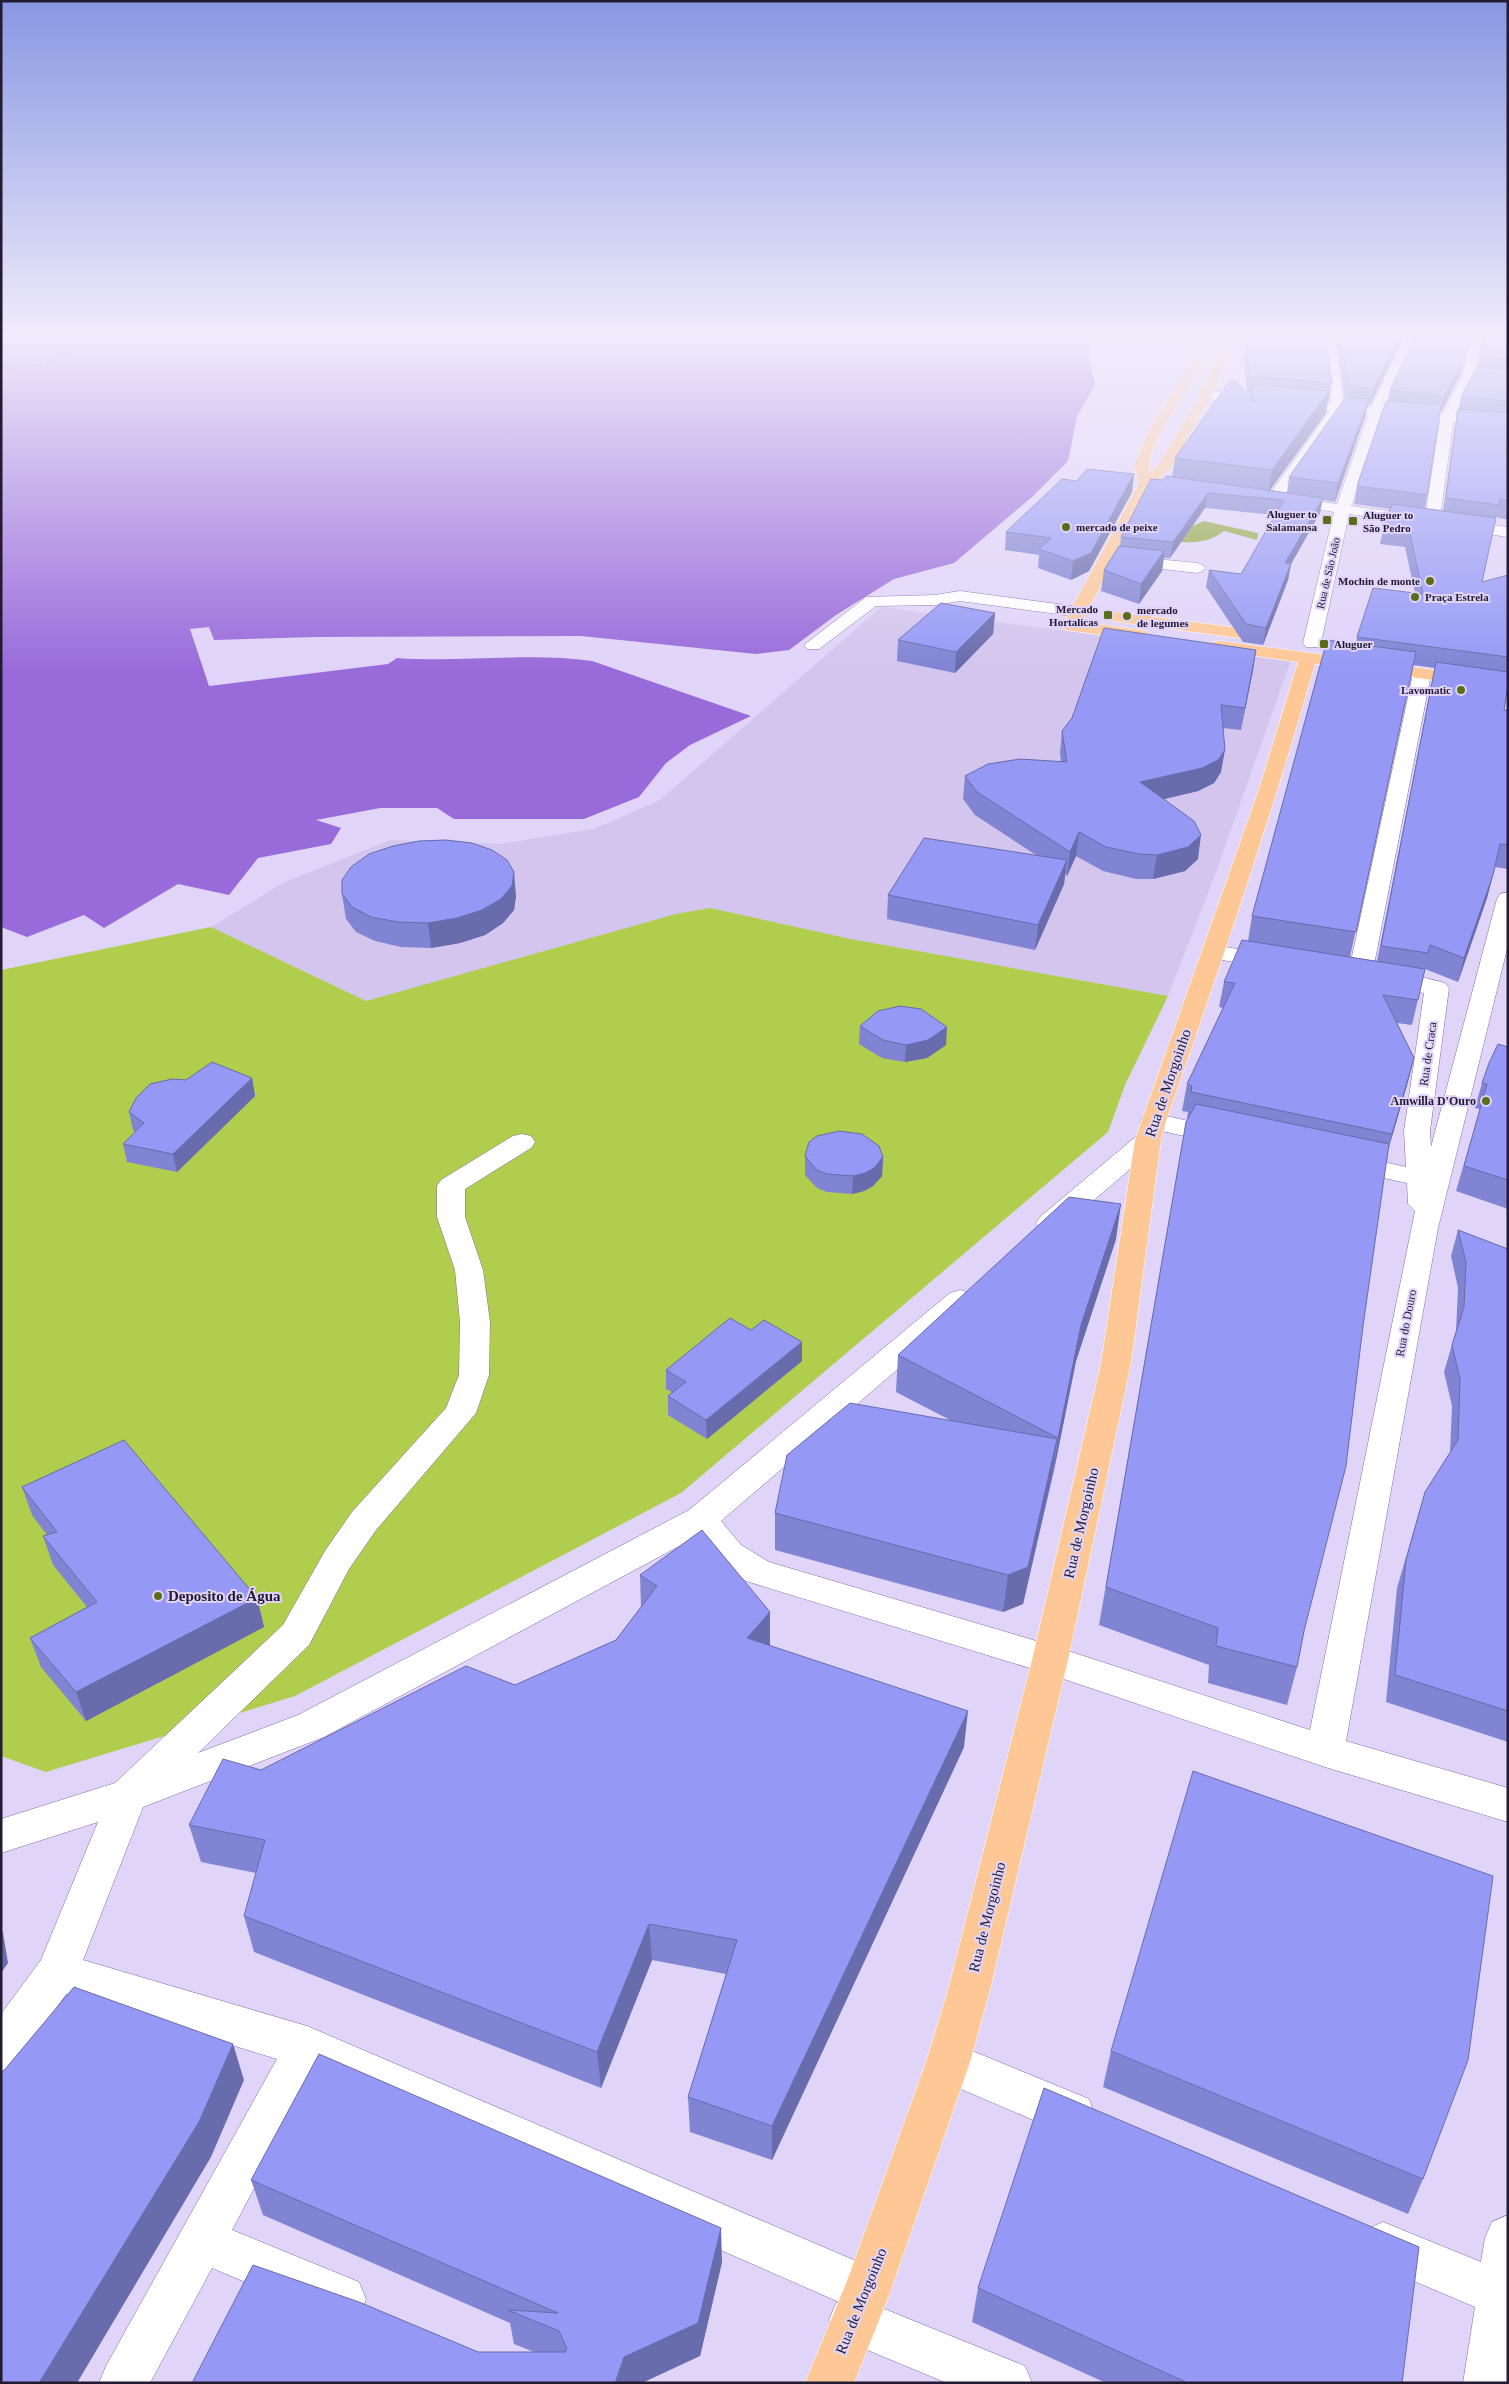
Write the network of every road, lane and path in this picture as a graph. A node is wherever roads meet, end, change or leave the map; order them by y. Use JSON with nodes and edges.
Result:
{"nodes":[{"id":1,"x":1149,"y":447,"type":"edge"},
{"id":2,"x":1176,"y":447,"type":"edge"},
{"id":3,"x":1308,"y":447,"type":"edge"},
{"id":4,"x":1364,"y":447,"type":"edge"},
{"id":5,"x":1443,"y":447,"type":"edge"},
{"id":6,"x":1146,"y":483,"type":"junction"},
{"id":7,"x":1165,"y":486,"type":"edge"},
{"id":8,"x":1342,"y":510,"type":"junction"},
{"id":9,"x":1432,"y":522,"type":"junction"},
{"id":10,"x":1508,"y":532,"type":"edge"},
{"id":11,"x":1107,"y":559,"type":"junction"},
{"id":12,"x":1197,"y":568,"type":"dead end"},
{"id":13,"x":1076,"y":619,"type":"junction"},
{"id":14,"x":814,"y":645,"type":"dead end"},
{"id":15,"x":1310,"y":651,"type":"junction"},
{"id":16,"x":1370,"y":651,"type":"edge"},
{"id":17,"x":1508,"y":669,"type":"edge"},
{"id":18,"x":1422,"y":674,"type":"junction"},
{"id":19,"x":1508,"y":686,"type":"edge"},
{"id":20,"x":1508,"y":899,"type":"edge"},
{"id":21,"x":1214,"y":952,"type":"junction"},
{"id":22,"x":1298,"y":966,"type":"edge"},
{"id":23,"x":1334,"y":972,"type":"edge"},
{"id":24,"x":1360,"y":975,"type":"junction"},
{"id":25,"x":1151,"y":1131,"type":"junction"},
{"id":26,"x":522,"y":1142,"type":"dead end"},
{"id":27,"x":1248,"y":1142,"type":"edge"},
{"id":28,"x":1325,"y":1158,"type":"edge"},
{"id":29,"x":1420,"y":1178,"type":"junction"},
{"id":30,"x":1424,"y":1228,"type":"junction"},
{"id":31,"x":1027,"y":1243,"type":"edge"},
{"id":32,"x":982,"y":1282,"type":"edge"},
{"id":33,"x":701,"y":1520,"type":"junction"},
{"id":34,"x":1050,"y":1660,"type":"junction"},
{"id":35,"x":1325,"y":1751,"type":"junction"},
{"id":36,"x":128,"y":1796,"type":"junction"},
{"id":37,"x":1508,"y":1805,"type":"edge"},
{"id":38,"x":1,"y":1836,"type":"edge"},
{"id":39,"x":57,"y":1972,"type":"junction"},
{"id":40,"x":306,"y":2047,"type":"junction"},
{"id":41,"x":1,"y":2050,"type":"edge"},
{"id":42,"x":948,"y":2062,"type":"junction"},
{"id":43,"x":1114,"y":2132,"type":"edge"},
{"id":44,"x":1344,"y":2228,"type":"edge"},
{"id":45,"x":1508,"y":2238,"type":"edge"},
{"id":46,"x":201,"y":2240,"type":"junction"},
{"id":47,"x":1500,"y":2294,"type":"junction"},
{"id":48,"x":860,"y":2305,"type":"junction"},
{"id":49,"x":382,"y":2315,"type":"edge"},
{"id":50,"x":123,"y":2383,"type":"edge"},
{"id":51,"x":829,"y":2383,"type":"edge"},
{"id":52,"x":1008,"y":2383,"type":"edge"},
{"id":53,"x":1488,"y":2383,"type":"edge"}],
"edges":[{"from":1,"to":6,"type":"main road"},
{"from":2,"to":6,"type":"main road"},
{"from":3,"to":8,"type":"street"},
{"from":4,"to":8,"type":"street","name":"Rua de São João"},
{"from":5,"to":9,"type":"street"},
{"from":6,"to":7,"type":"street"},
{"from":6,"to":11,"type":"main road"},
{"from":8,"to":9,"type":"street"},
{"from":8,"to":15,"type":"street","name":"Rua de São João"},
{"from":9,"to":10,"type":"street"},
{"from":11,"to":12,"type":"street"},
{"from":11,"to":13,"type":"main road"},
{"from":13,"to":14,"type":"street"},
{"from":13,"to":15,"type":"main road"},
{"from":15,"to":18,"type":"main road"},
{"from":15,"to":21,"type":"main road","name":"Rua de Morgoinho"},
{"from":16,"to":17,"type":"main road"},
{"from":18,"to":19,"type":"main road"},
{"from":18,"to":24,"type":"street"},
{"from":20,"to":30,"type":"street","name":"Rua do Douro"},
{"from":21,"to":22,"type":"street"},
{"from":21,"to":25,"type":"main road","name":"Rua de Morgoinho"},
{"from":23,"to":24,"type":"street","name":"Rua de Craca"},
{"from":24,"to":29,"type":"street","name":"Rua de Craca"},
{"from":25,"to":27,"type":"street"},
{"from":25,"to":31,"type":"street"},
{"from":25,"to":34,"type":"main road","name":"Rua de Morgoinho"},
{"from":26,"to":36,"type":"street"},
{"from":28,"to":29,"type":"street"},
{"from":29,"to":30,"type":"street","name":"Rua de Craca"},
{"from":30,"to":35,"type":"street","name":"Rua do Douro"},
{"from":32,"to":33,"type":"street"},
{"from":33,"to":34,"type":"street"},
{"from":33,"to":36,"type":"street"},
{"from":34,"to":35,"type":"street"},
{"from":34,"to":42,"type":"main road","name":"Rua de Morgoinho"},
{"from":35,"to":37,"type":"street"},
{"from":36,"to":38,"type":"street"},
{"from":36,"to":39,"type":"street"},
{"from":39,"to":40,"type":"street"},
{"from":39,"to":41,"type":"street"},
{"from":40,"to":46,"type":"street"},
{"from":40,"to":48,"type":"street"},
{"from":42,"to":43,"type":"street"},
{"from":42,"to":48,"type":"main road","name":"Rua de Morgoinho"},
{"from":44,"to":47,"type":"street"},
{"from":45,"to":47,"type":"street"},
{"from":46,"to":49,"type":"street"},
{"from":46,"to":50,"type":"street"},
{"from":47,"to":53,"type":"street"},
{"from":48,"to":51,"type":"main road","name":"Rua de Morgoinho"},
{"from":48,"to":52,"type":"street"}]}
